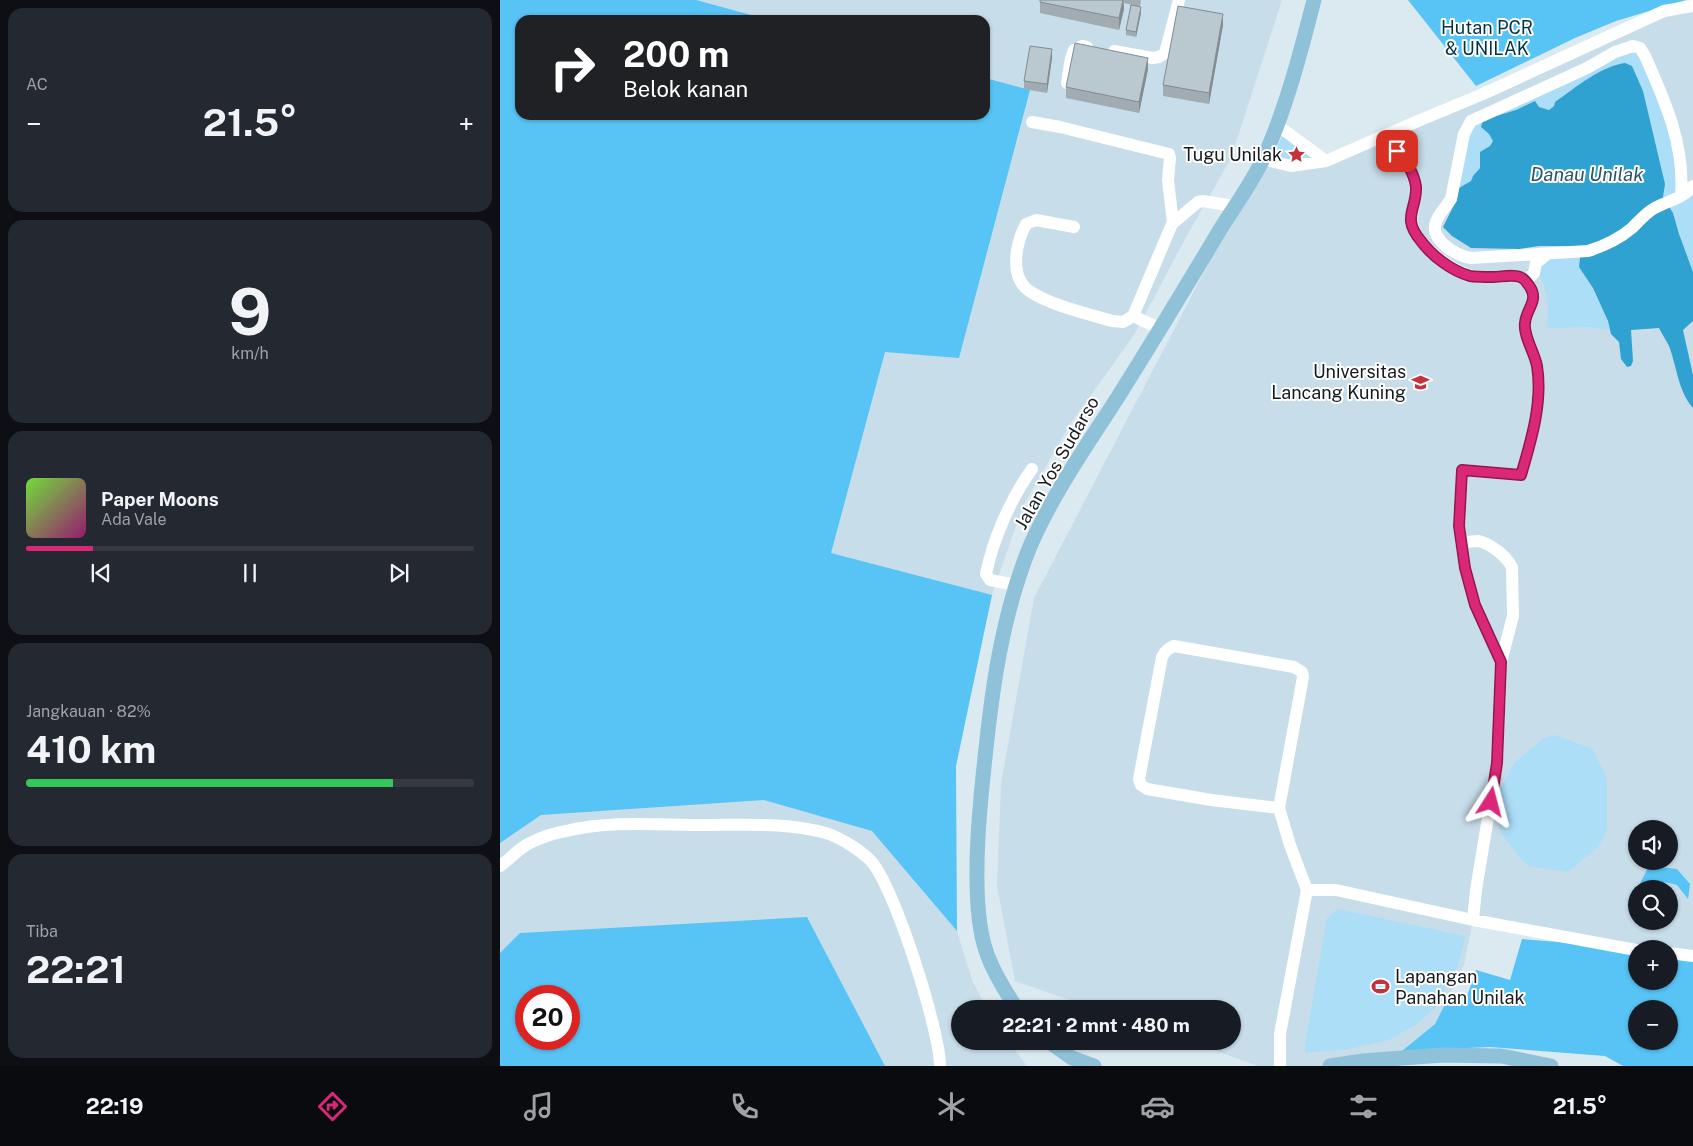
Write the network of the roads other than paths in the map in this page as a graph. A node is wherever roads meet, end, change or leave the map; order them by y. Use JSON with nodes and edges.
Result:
{"nodes":[{"id":1,"x":1179,"y":0,"type":"edge"},
{"id":2,"x":1314,"y":0,"type":"edge"},
{"id":3,"x":1692,"y":9,"type":"edge"},
{"id":4,"x":1067,"y":83,"type":"edge"},
{"id":5,"x":1032,"y":122,"type":"dead end"},
{"id":6,"x":1276,"y":125,"type":"junction"},
{"id":7,"x":1385,"y":136,"type":"junction"},
{"id":8,"x":1263,"y":160,"type":"junction"},
{"id":9,"x":1326,"y":161,"type":"junction"},
{"id":10,"x":1693,"y":186,"type":"edge"},
{"id":11,"x":1675,"y":199,"type":"junction"},
{"id":12,"x":1234,"y":206,"type":"junction"},
{"id":13,"x":1173,"y":223,"type":"junction"},
{"id":14,"x":1074,"y":227,"type":"dead end"},
{"id":15,"x":1547,"y":254,"type":"junction"},
{"id":16,"x":1526,"y":281,"type":"junction"},
{"id":17,"x":1133,"y":316,"type":"junction"},
{"id":18,"x":1161,"y":329,"type":"junction"},
{"id":19,"x":1032,"y":469,"type":"dead end"},
{"id":20,"x":1461,"y":543,"type":"junction"},
{"id":21,"x":1016,"y":585,"type":"junction"},
{"id":22,"x":1501,"y":662,"type":"junction"},
{"id":23,"x":1279,"y":808,"type":"junction"},
{"id":24,"x":500,"y":866,"type":"edge"},
{"id":25,"x":1307,"y":890,"type":"junction"},
{"id":26,"x":1473,"y":920,"type":"junction"},
{"id":27,"x":1628,"y":949,"type":"edge"},
{"id":28,"x":1678,"y":954,"type":"edge"},
{"id":29,"x":1693,"y":956,"type":"edge"},
{"id":30,"x":1012,"y":1000,"type":"edge"},
{"id":31,"x":1061,"y":1050,"type":"edge"},
{"id":32,"x":940,"y":1066,"type":"edge"},
{"id":33,"x":1094,"y":1066,"type":"edge"},
{"id":34,"x":1280,"y":1066,"type":"edge"},
{"id":35,"x":1330,"y":1066,"type":"edge"},
{"id":36,"x":1551,"y":1066,"type":"edge"}],
"edges":[{"from":1,"to":4,"type":"street"},
{"from":2,"to":6,"type":"main road","name":"Jalan Yos Sudarso"},
{"from":3,"to":7,"type":"street"},
{"from":5,"to":13,"type":"street"},
{"from":6,"to":8,"type":"main road","name":"Jalan Yos Sudarso"},
{"from":6,"to":9,"type":"street"},
{"from":7,"to":9,"type":"street"},
{"from":7,"to":16,"type":"street"},
{"from":8,"to":9,"type":"street"},
{"from":8,"to":12,"type":"main road","name":"Jalan Yos Sudarso"},
{"from":10,"to":11,"type":"street"},
{"from":11,"to":15,"type":"street"},
{"from":11,"to":15,"type":"street"},
{"from":12,"to":13,"type":"street"},
{"from":12,"to":18,"type":"main road","name":"Jalan Yos Sudarso"},
{"from":13,"to":17,"type":"street"},
{"from":14,"to":17,"type":"street"},
{"from":15,"to":16,"type":"street"},
{"from":16,"to":20,"type":"street"},
{"from":17,"to":18,"type":"street"},
{"from":18,"to":21,"type":"main road","name":"Jalan Yos Sudarso"},
{"from":19,"to":21,"type":"street"},
{"from":20,"to":22,"type":"street"},
{"from":20,"to":22,"type":"street"},
{"from":21,"to":30,"type":"main road","name":"Jalan Yos Sudarso"},
{"from":22,"to":26,"type":"street"},
{"from":23,"to":23,"type":"street"},
{"from":23,"to":25,"type":"street"},
{"from":24,"to":32,"type":"street"},
{"from":25,"to":26,"type":"street"},
{"from":25,"to":34,"type":"street"},
{"from":26,"to":27,"type":"street"},
{"from":28,"to":29,"type":"street"},
{"from":31,"to":33,"type":"main road"},
{"from":35,"to":36,"type":"main road"}]}
